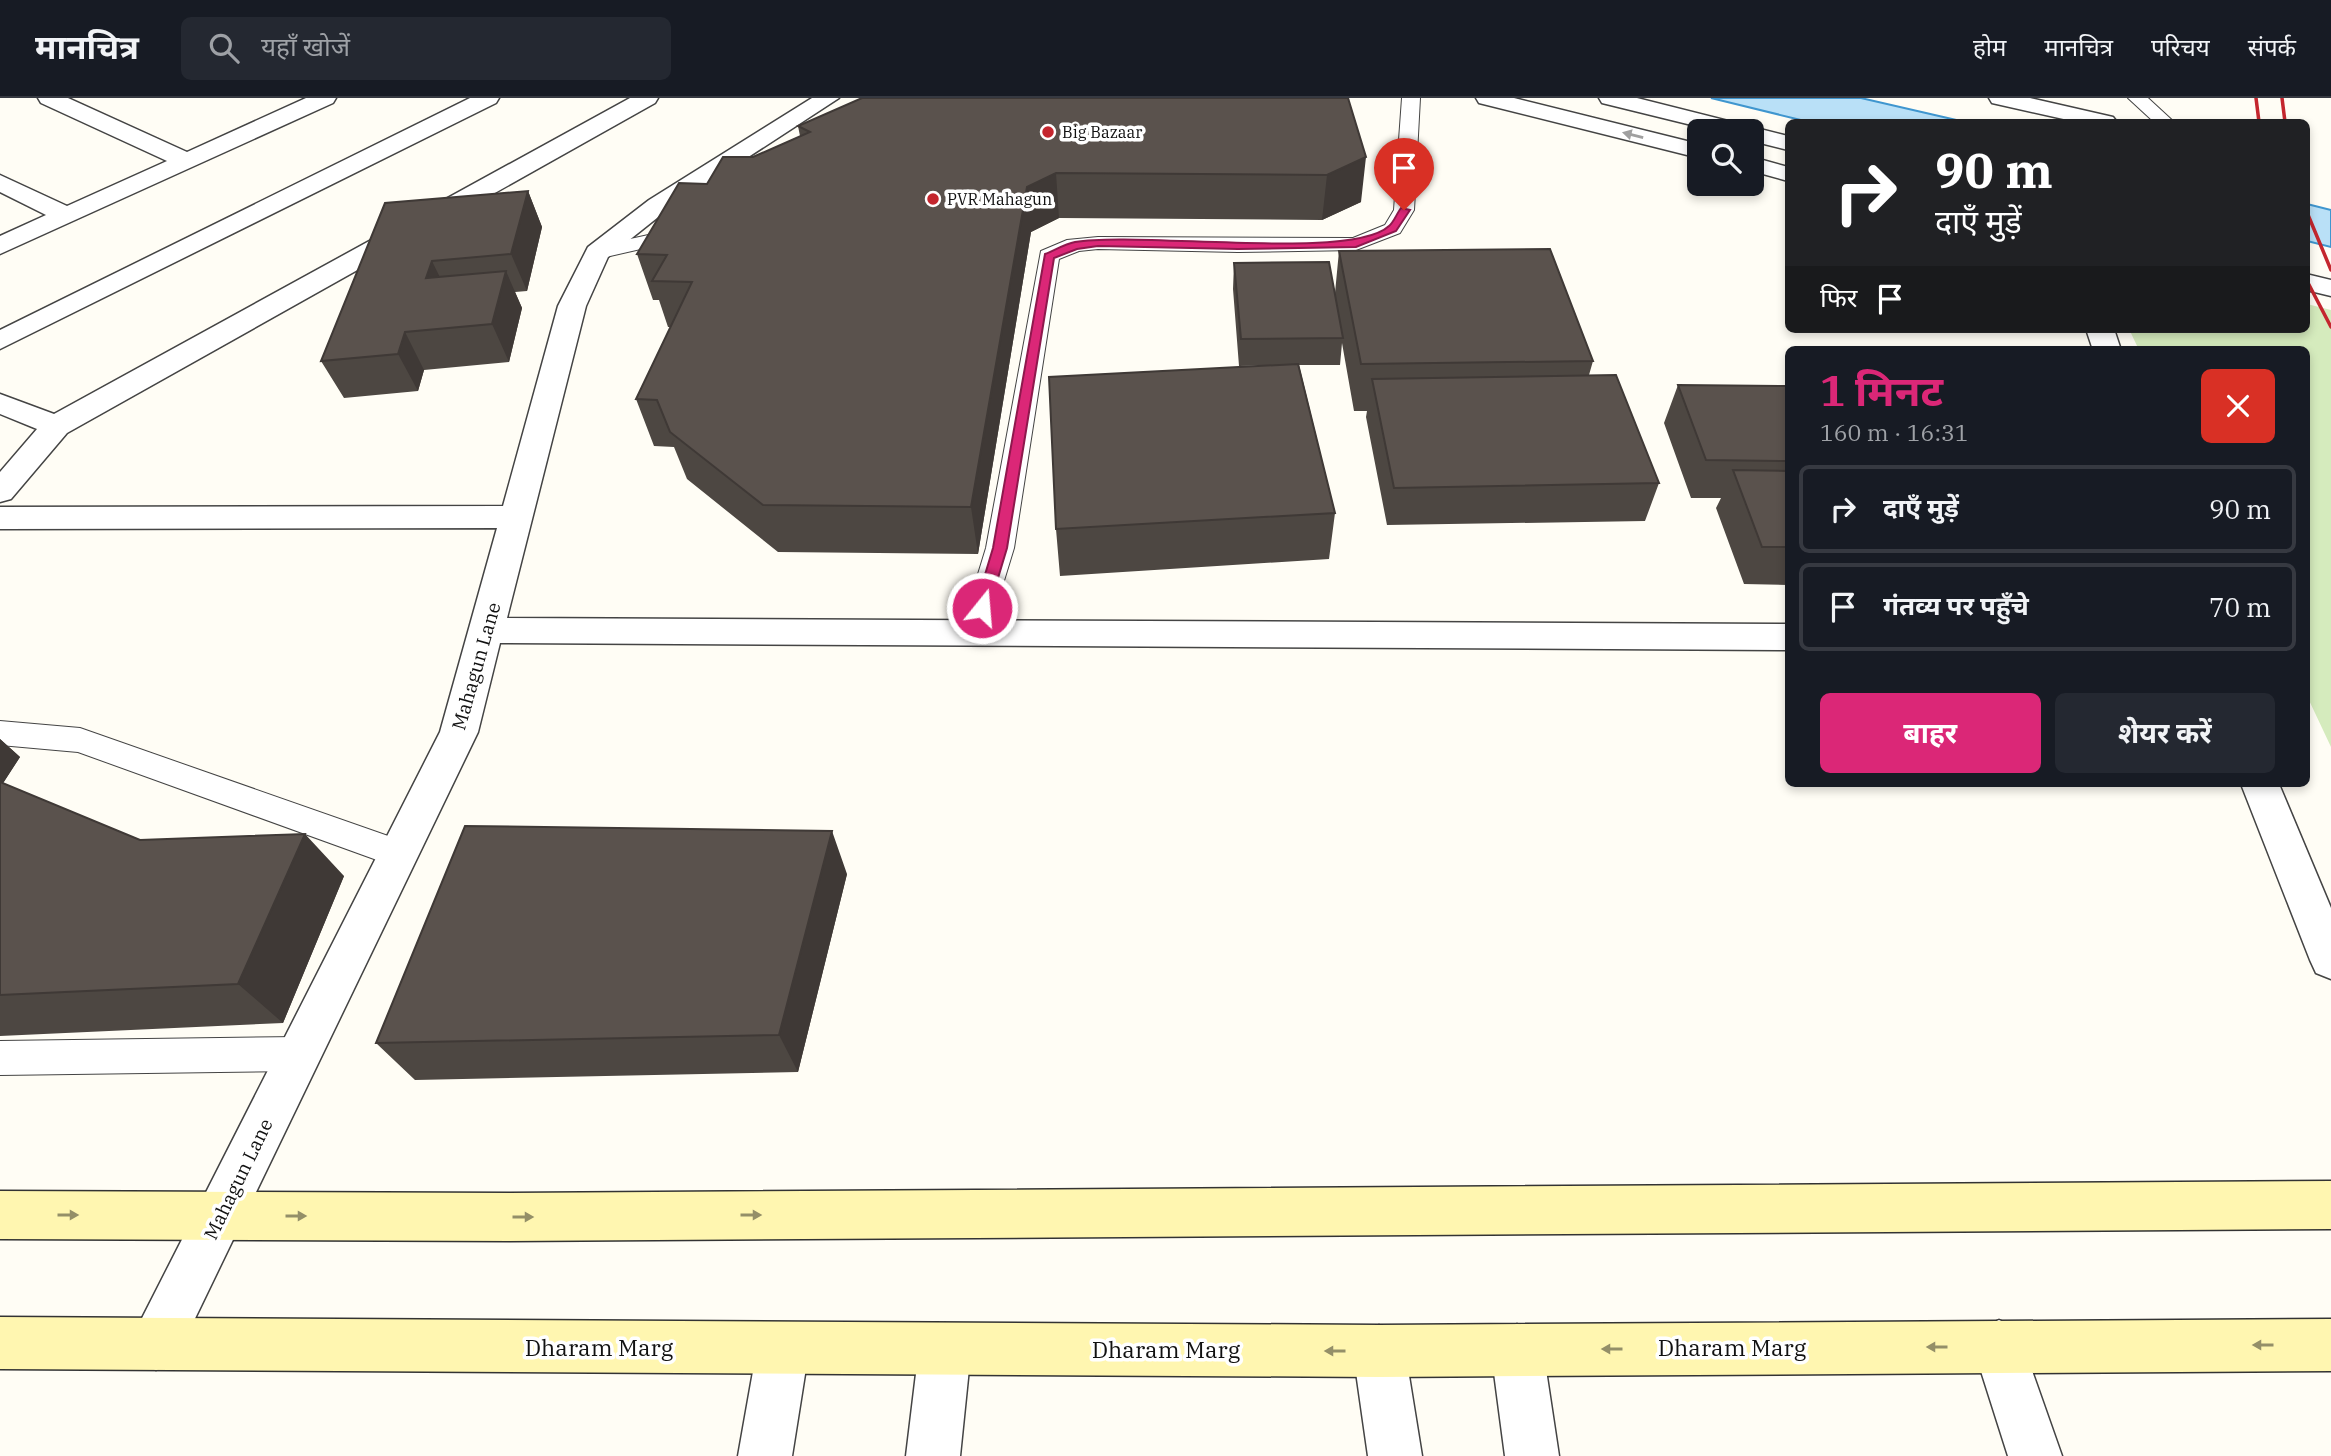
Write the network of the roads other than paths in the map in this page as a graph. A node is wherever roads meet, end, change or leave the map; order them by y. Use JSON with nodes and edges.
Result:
{"nodes":[{"id":1,"x":49,"y":98,"type":"edge"},
{"id":2,"x":488,"y":98,"type":"edge"},
{"id":3,"x":647,"y":98,"type":"edge"},
{"id":4,"x":828,"y":98,"type":"edge"},
{"id":5,"x":1410,"y":98,"type":"edge"},
{"id":6,"x":1487,"y":98,"type":"edge"},
{"id":7,"x":1610,"y":98,"type":"edge"},
{"id":8,"x":2000,"y":98,"type":"edge"},
{"id":9,"x":2137,"y":98,"type":"edge"},
{"id":10,"x":315,"y":100,"type":"edge"},
{"id":11,"x":1695,"y":119,"type":"edge"},
{"id":12,"x":2092,"y":119,"type":"edge"},
{"id":13,"x":2162,"y":119,"type":"edge"},
{"id":14,"x":1764,"y":137,"type":"edge"},
{"id":15,"x":1785,"y":142,"type":"edge"},
{"id":16,"x":1687,"y":148,"type":"edge"},
{"id":17,"x":187,"y":161,"type":"junction"},
{"id":18,"x":1764,"y":167,"type":"edge"},
{"id":19,"x":1785,"y":173,"type":"edge"},
{"id":20,"x":0,"y":182,"type":"edge"},
{"id":21,"x":694,"y":214,"type":"edge"},
{"id":22,"x":67,"y":216,"type":"junction"},
{"id":23,"x":0,"y":246,"type":"edge"},
{"id":24,"x":597,"y":253,"type":"junction"},
{"id":25,"x":2310,"y":283,"type":"edge"},
{"id":26,"x":2331,"y":288,"type":"edge"},
{"id":27,"x":0,"y":341,"type":"edge"},
{"id":28,"x":0,"y":403,"type":"edge"},
{"id":29,"x":56,"y":426,"type":"junction"},
{"id":30,"x":0,"y":492,"type":"edge"},
{"id":31,"x":516,"y":517,"type":"junction"},
{"id":32,"x":0,"y":518,"type":"edge"},
{"id":33,"x":487,"y":630,"type":"junction"},
{"id":34,"x":974,"y":633,"type":"junction"},
{"id":35,"x":1785,"y":637,"type":"edge"},
{"id":36,"x":0,"y":733,"type":"edge"},
{"id":37,"x":2261,"y":787,"type":"edge"},
{"id":38,"x":399,"y":855,"type":"junction"},
{"id":39,"x":2331,"y":960,"type":"edge"},
{"id":40,"x":300,"y":1055,"type":"junction"},
{"id":41,"x":0,"y":1058,"type":"edge"},
{"id":42,"x":2331,"y":1205,"type":"edge"},
{"id":43,"x":0,"y":1215,"type":"edge"},
{"id":44,"x":220,"y":1216,"type":"junction"},
{"id":45,"x":0,"y":1343,"type":"edge"},
{"id":46,"x":156,"y":1344,"type":"junction"},
{"id":47,"x":2331,"y":1345,"type":"edge"},
{"id":48,"x":1999,"y":1346,"type":"junction"},
{"id":49,"x":783,"y":1349,"type":"junction"},
{"id":50,"x":945,"y":1349,"type":"junction"},
{"id":51,"x":1517,"y":1350,"type":"junction"},
{"id":52,"x":1379,"y":1351,"type":"junction"},
{"id":53,"x":765,"y":1456,"type":"edge"},
{"id":54,"x":933,"y":1456,"type":"edge"},
{"id":55,"x":1395,"y":1456,"type":"edge"},
{"id":56,"x":1532,"y":1456,"type":"edge"},
{"id":57,"x":2035,"y":1456,"type":"edge"}],
"edges":[{"from":1,"to":17,"type":"street"},
{"from":2,"to":27,"type":"street"},
{"from":3,"to":29,"type":"street"},
{"from":4,"to":24,"type":"street","name":"Mahagun Lane"},
{"from":5,"to":34,"type":"lane"},
{"from":16,"to":6,"type":"street","one_way":true},
{"from":7,"to":11,"type":"street"},
{"from":8,"to":12,"type":"street"},
{"from":9,"to":13,"type":"lane"},
{"from":10,"to":17,"type":"street"},
{"from":14,"to":15,"type":"street"},
{"from":17,"to":22,"type":"street"},
{"from":18,"to":19,"type":"street"},
{"from":20,"to":22,"type":"street"},
{"from":21,"to":24,"type":"lane"},
{"from":22,"to":23,"type":"street"},
{"from":24,"to":31,"type":"street","name":"Mahagun Lane"},
{"from":25,"to":26,"type":"street"},
{"from":28,"to":29,"type":"street"},
{"from":29,"to":30,"type":"street"},
{"from":31,"to":32,"type":"street"},
{"from":31,"to":33,"type":"street","name":"Mahagun Lane"},
{"from":33,"to":34,"type":"street"},
{"from":33,"to":38,"type":"street","name":"Mahagun Lane"},
{"from":34,"to":35,"type":"street"},
{"from":36,"to":38,"type":"lane"},
{"from":37,"to":39,"type":"street"},
{"from":38,"to":40,"type":"street","name":"Mahagun Lane"},
{"from":40,"to":41,"type":"lane"},
{"from":40,"to":44,"type":"street","name":"Mahagun Lane"},
{"from":44,"to":42,"type":"street","one_way":true},
{"from":43,"to":44,"type":"street","one_way":true},
{"from":44,"to":46,"type":"street","name":"Mahagun Lane"},
{"from":45,"to":46,"type":"street","name":"Dharam Marg"},
{"from":46,"to":49,"type":"street","name":"Dharam Marg"},
{"from":47,"to":48,"type":"street","name":"Dharam Marg","one_way":true},
{"from":48,"to":51,"type":"street","name":"Dharam Marg","one_way":true},
{"from":48,"to":57,"type":"street"},
{"from":49,"to":50,"type":"street","name":"Dharam Marg"},
{"from":49,"to":53,"type":"street"},
{"from":52,"to":50,"type":"street","name":"Dharam Marg","one_way":true},
{"from":50,"to":54,"type":"street"},
{"from":51,"to":52,"type":"street","name":"Dharam Marg"},
{"from":51,"to":56,"type":"street"},
{"from":52,"to":55,"type":"street"}]}
